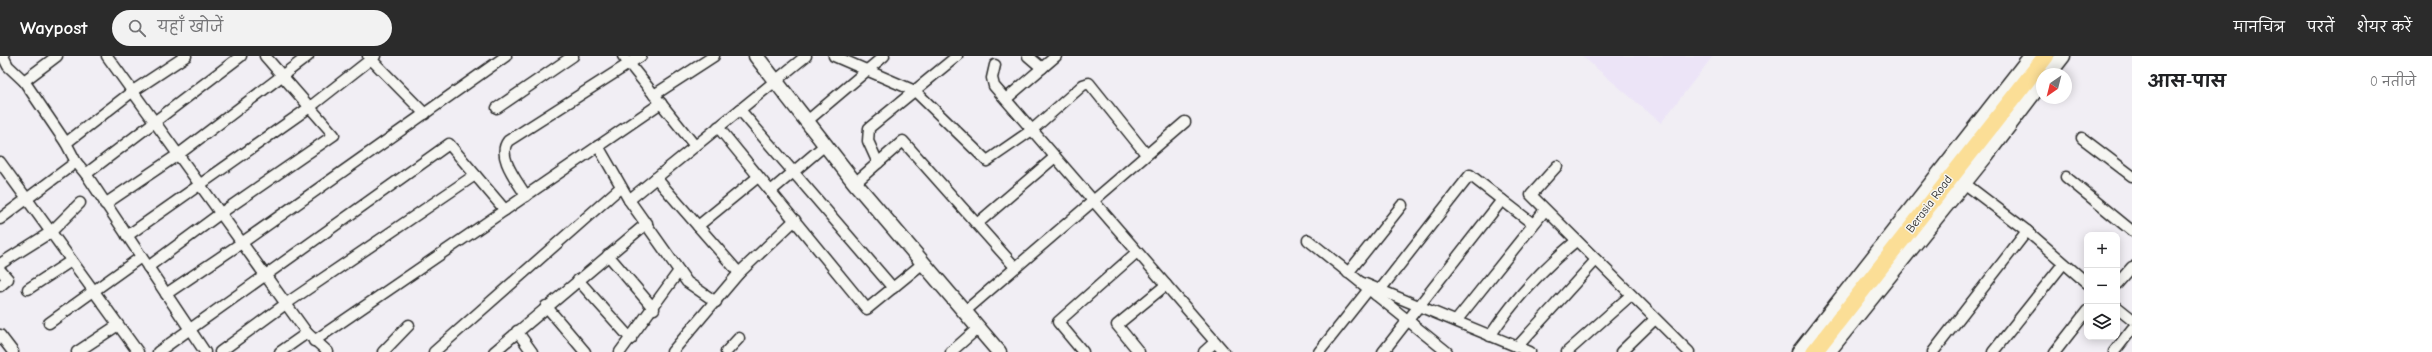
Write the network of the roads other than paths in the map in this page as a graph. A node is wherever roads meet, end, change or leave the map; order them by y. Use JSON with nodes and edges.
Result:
{"nodes":[{"id":1,"x":3,"y":56,"type":"edge"},
{"id":2,"x":58,"y":56,"type":"edge"},
{"id":3,"x":186,"y":56,"type":"edge"},
{"id":4,"x":240,"y":56,"type":"edge"},
{"id":5,"x":265,"y":56,"type":"edge"},
{"id":6,"x":308,"y":56,"type":"edge"},
{"id":7,"x":506,"y":56,"type":"edge"},
{"id":8,"x":573,"y":56,"type":"edge"},
{"id":9,"x":641,"y":56,"type":"edge"},
{"id":10,"x":714,"y":56,"type":"edge"},
{"id":11,"x":756,"y":56,"type":"edge"},
{"id":12,"x":806,"y":56,"type":"edge"},
{"id":13,"x":834,"y":56,"type":"edge"},
{"id":14,"x":884,"y":56,"type":"edge"},
{"id":15,"x":957,"y":56,"type":"edge"},
{"id":16,"x":1028,"y":56,"type":"edge"},
{"id":17,"x":1056,"y":56,"type":"edge"},
{"id":18,"x":2031,"y":56,"type":"edge"},
{"id":19,"x":2046,"y":56,"type":"edge"},
{"id":20,"x":2063,"y":56,"type":"edge"},
{"id":21,"x":371,"y":57,"type":"edge"},
{"id":22,"x":113,"y":58,"type":"edge"},
{"id":23,"x":626,"y":60,"type":"edge"},
{"id":24,"x":995,"y":65,"type":"dead end"},
{"id":25,"x":1042,"y":68,"type":"junction"},
{"id":26,"x":2054,"y":68,"type":"edge"},
{"id":27,"x":867,"y":70,"type":"junction"},
{"id":28,"x":284,"y":77,"type":"junction"},
{"id":29,"x":24,"y":81,"type":"junction"},
{"id":30,"x":775,"y":81,"type":"junction"},
{"id":31,"x":2036,"y":90,"type":"edge"},
{"id":32,"x":133,"y":91,"type":"junction"},
{"id":33,"x":915,"y":91,"type":"junction"},
{"id":34,"x":658,"y":99,"type":"junction"},
{"id":35,"x":1006,"y":99,"type":"junction"},
{"id":36,"x":310,"y":107,"type":"junction"},
{"id":37,"x":497,"y":108,"type":"dead end"},
{"id":38,"x":740,"y":110,"type":"junction"},
{"id":39,"x":425,"y":114,"type":"junction"},
{"id":40,"x":156,"y":122,"type":"junction"},
{"id":41,"x":806,"y":122,"type":"junction"},
{"id":42,"x":1185,"y":122,"type":"dead end"},
{"id":43,"x":718,"y":127,"type":"junction"},
{"id":44,"x":1032,"y":130,"type":"junction"},
{"id":45,"x":2082,"y":138,"type":"dead end"},
{"id":46,"x":66,"y":143,"type":"junction"},
{"id":47,"x":825,"y":145,"type":"junction"},
{"id":48,"x":598,"y":146,"type":"junction"},
{"id":49,"x":695,"y":146,"type":"junction"},
{"id":50,"x":179,"y":154,"type":"junction"},
{"id":51,"x":1146,"y":154,"type":"junction"},
{"id":52,"x":1055,"y":157,"type":"junction"},
{"id":53,"x":0,"y":162,"type":"edge"},
{"id":54,"x":76,"y":162,"type":"junction"},
{"id":55,"x":878,"y":163,"type":"junction"},
{"id":56,"x":1558,"y":166,"type":"dead end"},
{"id":57,"x":793,"y":172,"type":"junction"},
{"id":58,"x":86,"y":174,"type":"junction"},
{"id":59,"x":475,"y":175,"type":"junction"},
{"id":60,"x":2132,"y":176,"type":"edge"},
{"id":61,"x":758,"y":177,"type":"junction"},
{"id":62,"x":2066,"y":177,"type":"dead end"},
{"id":63,"x":656,"y":178,"type":"junction"},
{"id":64,"x":855,"y":183,"type":"junction"},
{"id":65,"x":1964,"y":183,"type":"junction"},
{"id":66,"x":200,"y":184,"type":"junction"},
{"id":67,"x":621,"y":187,"type":"junction"},
{"id":68,"x":770,"y":191,"type":"junction"},
{"id":69,"x":526,"y":196,"type":"junction"},
{"id":70,"x":1092,"y":199,"type":"junction"},
{"id":71,"x":28,"y":200,"type":"junction"},
{"id":72,"x":629,"y":200,"type":"junction"},
{"id":73,"x":1502,"y":200,"type":"junction"},
{"id":74,"x":80,"y":203,"type":"dead end"},
{"id":75,"x":105,"y":204,"type":"junction"},
{"id":76,"x":1402,"y":205,"type":"dead end"},
{"id":77,"x":505,"y":210,"type":"junction"},
{"id":78,"x":1545,"y":210,"type":"junction"},
{"id":79,"x":221,"y":213,"type":"junction"},
{"id":80,"x":0,"y":219,"type":"edge"},
{"id":81,"x":795,"y":220,"type":"junction"},
{"id":82,"x":647,"y":223,"type":"junction"},
{"id":83,"x":978,"y":223,"type":"junction"},
{"id":84,"x":1533,"y":224,"type":"junction"},
{"id":85,"x":698,"y":226,"type":"junction"},
{"id":86,"x":2027,"y":230,"type":"junction"},
{"id":87,"x":2132,"y":231,"type":"edge"},
{"id":88,"x":51,"y":232,"type":"junction"},
{"id":89,"x":127,"y":236,"type":"junction"},
{"id":90,"x":1308,"y":240,"type":"dead end"},
{"id":91,"x":1576,"y":241,"type":"junction"},
{"id":92,"x":243,"y":242,"type":"junction"},
{"id":93,"x":1137,"y":252,"type":"junction"},
{"id":94,"x":608,"y":255,"type":"junction"},
{"id":95,"x":141,"y":257,"type":"junction"},
{"id":96,"x":71,"y":260,"type":"junction"},
{"id":97,"x":1596,"y":260,"type":"junction"},
{"id":98,"x":0,"y":264,"type":"edge"},
{"id":99,"x":922,"y":264,"type":"junction"},
{"id":100,"x":2063,"y":264,"type":"junction"},
{"id":101,"x":148,"y":267,"type":"junction"},
{"id":102,"x":1015,"y":267,"type":"junction"},
{"id":103,"x":2132,"y":267,"type":"edge"},
{"id":104,"x":0,"y":270,"type":"edge"},
{"id":105,"x":679,"y":271,"type":"junction"},
{"id":106,"x":739,"y":273,"type":"junction"},
{"id":107,"x":1348,"y":273,"type":"junction"},
{"id":108,"x":266,"y":274,"type":"junction"},
{"id":109,"x":578,"y":280,"type":"junction"},
{"id":110,"x":2084,"y":281,"type":"edge"},
{"id":111,"x":2120,"y":281,"type":"edge"},
{"id":112,"x":1166,"y":285,"type":"junction"},
{"id":113,"x":0,"y":286,"type":"edge"},
{"id":114,"x":892,"y":288,"type":"junction"},
{"id":115,"x":28,"y":289,"type":"dead end"},
{"id":116,"x":1372,"y":289,"type":"junction"},
{"id":117,"x":93,"y":291,"type":"junction"},
{"id":118,"x":166,"y":294,"type":"junction"},
{"id":119,"x":1631,"y":295,"type":"junction"},
{"id":120,"x":716,"y":302,"type":"junction"},
{"id":121,"x":287,"y":303,"type":"junction"},
{"id":122,"x":546,"y":306,"type":"junction"},
{"id":123,"x":1420,"y":306,"type":"junction"},
{"id":124,"x":654,"y":308,"type":"junction"},
{"id":125,"x":2120,"y":308,"type":"edge"},
{"id":126,"x":964,"y":312,"type":"junction"},
{"id":127,"x":2084,"y":315,"type":"edge"},
{"id":128,"x":2132,"y":318,"type":"edge"},
{"id":129,"x":1655,"y":319,"type":"junction"},
{"id":130,"x":1408,"y":320,"type":"junction"},
{"id":131,"x":1456,"y":321,"type":"junction"},
{"id":132,"x":49,"y":323,"type":"dead end"},
{"id":133,"x":118,"y":325,"type":"junction"},
{"id":134,"x":409,"y":325,"type":"dead end"},
{"id":135,"x":188,"y":328,"type":"junction"},
{"id":136,"x":977,"y":329,"type":"junction"},
{"id":137,"x":2132,"y":329,"type":"edge"},
{"id":138,"x":517,"y":331,"type":"junction"},
{"id":139,"x":307,"y":333,"type":"junction"},
{"id":140,"x":0,"y":335,"type":"edge"},
{"id":141,"x":1490,"y":336,"type":"junction"},
{"id":142,"x":738,"y":338,"type":"dead end"},
{"id":143,"x":631,"y":339,"type":"junction"},
{"id":144,"x":314,"y":341,"type":"junction"},
{"id":145,"x":1215,"y":342,"type":"junction"},
{"id":146,"x":1517,"y":346,"type":"junction"},
{"id":147,"x":1434,"y":348,"type":"edge"},
{"id":148,"x":1682,"y":350,"type":"edge"},
{"id":149,"x":13,"y":352,"type":"edge"},
{"id":150,"x":76,"y":352,"type":"edge"},
{"id":151,"x":138,"y":352,"type":"edge"},
{"id":152,"x":158,"y":352,"type":"edge"},
{"id":153,"x":206,"y":352,"type":"edge"},
{"id":154,"x":220,"y":352,"type":"edge"},
{"id":155,"x":280,"y":352,"type":"edge"},
{"id":156,"x":328,"y":352,"type":"edge"},
{"id":157,"x":383,"y":352,"type":"edge"},
{"id":158,"x":434,"y":352,"type":"edge"},
{"id":159,"x":494,"y":352,"type":"edge"},
{"id":160,"x":532,"y":352,"type":"edge"},
{"id":161,"x":585,"y":352,"type":"edge"},
{"id":162,"x":620,"y":352,"type":"edge"},
{"id":163,"x":672,"y":352,"type":"edge"},
{"id":164,"x":726,"y":352,"type":"edge"},
{"id":165,"x":951,"y":352,"type":"edge"},
{"id":166,"x":999,"y":352,"type":"edge"},
{"id":167,"x":1083,"y":352,"type":"edge"},
{"id":168,"x":1139,"y":352,"type":"edge"},
{"id":169,"x":1204,"y":352,"type":"edge"},
{"id":170,"x":1224,"y":352,"type":"edge"},
{"id":171,"x":1319,"y":352,"type":"edge"},
{"id":172,"x":1383,"y":352,"type":"edge"},
{"id":173,"x":1447,"y":352,"type":"edge"},
{"id":174,"x":1529,"y":352,"type":"edge"},
{"id":175,"x":1567,"y":352,"type":"edge"},
{"id":176,"x":1621,"y":352,"type":"edge"},
{"id":177,"x":1799,"y":352,"type":"edge"},
{"id":178,"x":1814,"y":352,"type":"edge"},
{"id":179,"x":1828,"y":352,"type":"edge"},
{"id":180,"x":1933,"y":352,"type":"edge"},
{"id":181,"x":1993,"y":352,"type":"edge"},
{"id":182,"x":2055,"y":352,"type":"edge"},
{"id":183,"x":2114,"y":352,"type":"edge"}],
"edges":[{"from":1,"to":29,"type":"street"},
{"from":2,"to":29,"type":"street"},
{"from":3,"to":32,"type":"street"},
{"from":4,"to":40,"type":"street"},
{"from":5,"to":28,"type":"street"},
{"from":6,"to":28,"type":"street"},
{"from":7,"to":39,"type":"street"},
{"from":8,"to":37,"type":"street"},
{"from":9,"to":23,"type":"street"},
{"from":10,"to":34,"type":"street"},
{"from":11,"to":30,"type":"street"},
{"from":12,"to":30,"type":"street"},
{"from":13,"to":27,"type":"street"},
{"from":14,"to":27,"type":"street"},
{"from":15,"to":33,"type":"street"},
{"from":16,"to":25,"type":"street"},
{"from":17,"to":25,"type":"street"},
{"from":18,"to":177,"type":"street"},
{"from":19,"to":178,"type":"main road","name":"Berasia Road"},
{"from":20,"to":26,"type":"street"},
{"from":21,"to":36,"type":"street"},
{"from":21,"to":39,"type":"street"},
{"from":22,"to":32,"type":"street"},
{"from":23,"to":34,"type":"street"},
{"from":23,"to":69,"type":"street"},
{"from":24,"to":35,"type":"street"},
{"from":25,"to":35,"type":"street"},
{"from":27,"to":33,"type":"street"},
{"from":27,"to":41,"type":"street"},
{"from":28,"to":36,"type":"street"},
{"from":28,"to":50,"type":"street"},
{"from":29,"to":46,"type":"street"},
{"from":30,"to":38,"type":"street"},
{"from":30,"to":41,"type":"street"},
{"from":31,"to":65,"type":"street"},
{"from":32,"to":40,"type":"street"},
{"from":32,"to":46,"type":"street"},
{"from":33,"to":44,"type":"street"},
{"from":33,"to":55,"type":"street"},
{"from":34,"to":48,"type":"street"},
{"from":34,"to":49,"type":"street"},
{"from":35,"to":44,"type":"street"},
{"from":36,"to":66,"type":"street"},
{"from":36,"to":79,"type":"street"},
{"from":38,"to":43,"type":"street"},
{"from":38,"to":57,"type":"street"},
{"from":39,"to":92,"type":"street"},
{"from":40,"to":50,"type":"street"},
{"from":40,"to":58,"type":"street"},
{"from":41,"to":47,"type":"street"},
{"from":42,"to":51,"type":"street"},
{"from":43,"to":49,"type":"street"},
{"from":43,"to":61,"type":"street"},
{"from":44,"to":51,"type":"street"},
{"from":44,"to":52,"type":"street"},
{"from":45,"to":60,"type":"street"},
{"from":46,"to":54,"type":"street"},
{"from":47,"to":57,"type":"street"},
{"from":47,"to":64,"type":"street"},
{"from":48,"to":67,"type":"street"},
{"from":48,"to":69,"type":"street"},
{"from":49,"to":63,"type":"street"},
{"from":50,"to":66,"type":"street"},
{"from":50,"to":75,"type":"street"},
{"from":51,"to":70,"type":"street"},
{"from":52,"to":70,"type":"street"},
{"from":52,"to":83,"type":"street"},
{"from":53,"to":71,"type":"street"},
{"from":54,"to":58,"type":"street"},
{"from":54,"to":71,"type":"street"},
{"from":55,"to":64,"type":"street"},
{"from":55,"to":83,"type":"street"},
{"from":56,"to":78,"type":"street"},
{"from":57,"to":68,"type":"street"},
{"from":57,"to":114,"type":"street"},
{"from":58,"to":75,"type":"street"},
{"from":59,"to":77,"type":"street"},
{"from":59,"to":108,"type":"street"},
{"from":59,"to":121,"type":"street"},
{"from":61,"to":68,"type":"street"},
{"from":61,"to":85,"type":"street"},
{"from":62,"to":87,"type":"street"},
{"from":63,"to":72,"type":"street"},
{"from":63,"to":85,"type":"street"},
{"from":64,"to":99,"type":"street"},
{"from":65,"to":86,"type":"street"},
{"from":65,"to":179,"type":"street"},
{"from":66,"to":79,"type":"street"},
{"from":66,"to":89,"type":"street"},
{"from":67,"to":72,"type":"street"},
{"from":67,"to":158,"type":"street"},
{"from":68,"to":81,"type":"street"},
{"from":69,"to":77,"type":"street"},
{"from":70,"to":93,"type":"street"},
{"from":70,"to":102,"type":"street"},
{"from":71,"to":80,"type":"street"},
{"from":71,"to":88,"type":"street"},
{"from":72,"to":82,"type":"street"},
{"from":73,"to":84,"type":"street"},
{"from":73,"to":116,"type":"street"},
{"from":73,"to":123,"type":"street"},
{"from":74,"to":88,"type":"street"},
{"from":75,"to":89,"type":"street"},
{"from":76,"to":107,"type":"street"},
{"from":77,"to":144,"type":"street"},
{"from":78,"to":84,"type":"street"},
{"from":78,"to":91,"type":"street"},
{"from":79,"to":92,"type":"street"},
{"from":79,"to":101,"type":"street"},
{"from":81,"to":106,"type":"street"},
{"from":81,"to":114,"type":"street"},
{"from":82,"to":94,"type":"street"},
{"from":82,"to":105,"type":"street"},
{"from":83,"to":102,"type":"street"},
{"from":84,"to":131,"type":"street"},
{"from":85,"to":106,"type":"street"},
{"from":86,"to":100,"type":"street"},
{"from":86,"to":180,"type":"street"},
{"from":88,"to":96,"type":"street"},
{"from":88,"to":98,"type":"street"},
{"from":89,"to":95,"type":"street"},
{"from":90,"to":107,"type":"street"},
{"from":91,"to":97,"type":"street"},
{"from":91,"to":141,"type":"street"},
{"from":92,"to":108,"type":"street"},
{"from":92,"to":118,"type":"street"},
{"from":93,"to":112,"type":"street"},
{"from":93,"to":167,"type":"street"},
{"from":94,"to":109,"type":"street"},
{"from":94,"to":124,"type":"street"},
{"from":95,"to":101,"type":"street"},
{"from":95,"to":117,"type":"street"},
{"from":96,"to":115,"type":"street"},
{"from":96,"to":117,"type":"street"},
{"from":97,"to":119,"type":"street"},
{"from":97,"to":146,"type":"street"},
{"from":99,"to":114,"type":"street"},
{"from":99,"to":126,"type":"street"},
{"from":100,"to":110,"type":"street"},
{"from":100,"to":181,"type":"street"},
{"from":101,"to":118,"type":"street"},
{"from":102,"to":126,"type":"street"},
{"from":103,"to":111,"type":"street"},
{"from":104,"to":113,"type":"street"},
{"from":105,"to":120,"type":"street"},
{"from":105,"to":124,"type":"street"},
{"from":106,"to":120,"type":"street"},
{"from":107,"to":116,"type":"street"},
{"from":108,"to":121,"type":"street"},
{"from":108,"to":135,"type":"street"},
{"from":109,"to":122,"type":"street"},
{"from":109,"to":143,"type":"street"},
{"from":112,"to":145,"type":"street"},
{"from":112,"to":168,"type":"street"},
{"from":116,"to":123,"type":"street"},
{"from":116,"to":130,"type":"street"},
{"from":116,"to":171,"type":"street"},
{"from":117,"to":132,"type":"street"},
{"from":117,"to":133,"type":"street"},
{"from":118,"to":135,"type":"street"},
{"from":119,"to":129,"type":"street"},
{"from":119,"to":175,"type":"street"},
{"from":120,"to":163,"type":"street"},
{"from":121,"to":139,"type":"street"},
{"from":121,"to":154,"type":"street"},
{"from":122,"to":138,"type":"street"},
{"from":122,"to":161,"type":"street"},
{"from":123,"to":130,"type":"street"},
{"from":123,"to":131,"type":"street"},
{"from":124,"to":143,"type":"street"},
{"from":125,"to":128,"type":"street"},
{"from":126,"to":136,"type":"street"},
{"from":127,"to":182,"type":"street"},
{"from":129,"to":148,"type":"street"},
{"from":129,"to":176,"type":"street"},
{"from":130,"to":147,"type":"street"},
{"from":130,"to":172,"type":"street"},
{"from":131,"to":141,"type":"street"},
{"from":133,"to":150,"type":"street"},
{"from":133,"to":151,"type":"street"},
{"from":134,"to":157,"type":"street"},
{"from":135,"to":152,"type":"street"},
{"from":135,"to":153,"type":"street"},
{"from":136,"to":165,"type":"street"},
{"from":136,"to":166,"type":"street"},
{"from":137,"to":183,"type":"street"},
{"from":138,"to":159,"type":"street"},
{"from":138,"to":160,"type":"street"},
{"from":139,"to":144,"type":"street"},
{"from":139,"to":155,"type":"street"},
{"from":140,"to":149,"type":"street"},
{"from":141,"to":146,"type":"street"},
{"from":142,"to":164,"type":"street"},
{"from":143,"to":162,"type":"street"},
{"from":144,"to":156,"type":"street"},
{"from":145,"to":169,"type":"street"},
{"from":145,"to":170,"type":"street"},
{"from":146,"to":174,"type":"street"},
{"from":147,"to":173,"type":"street"}]}
